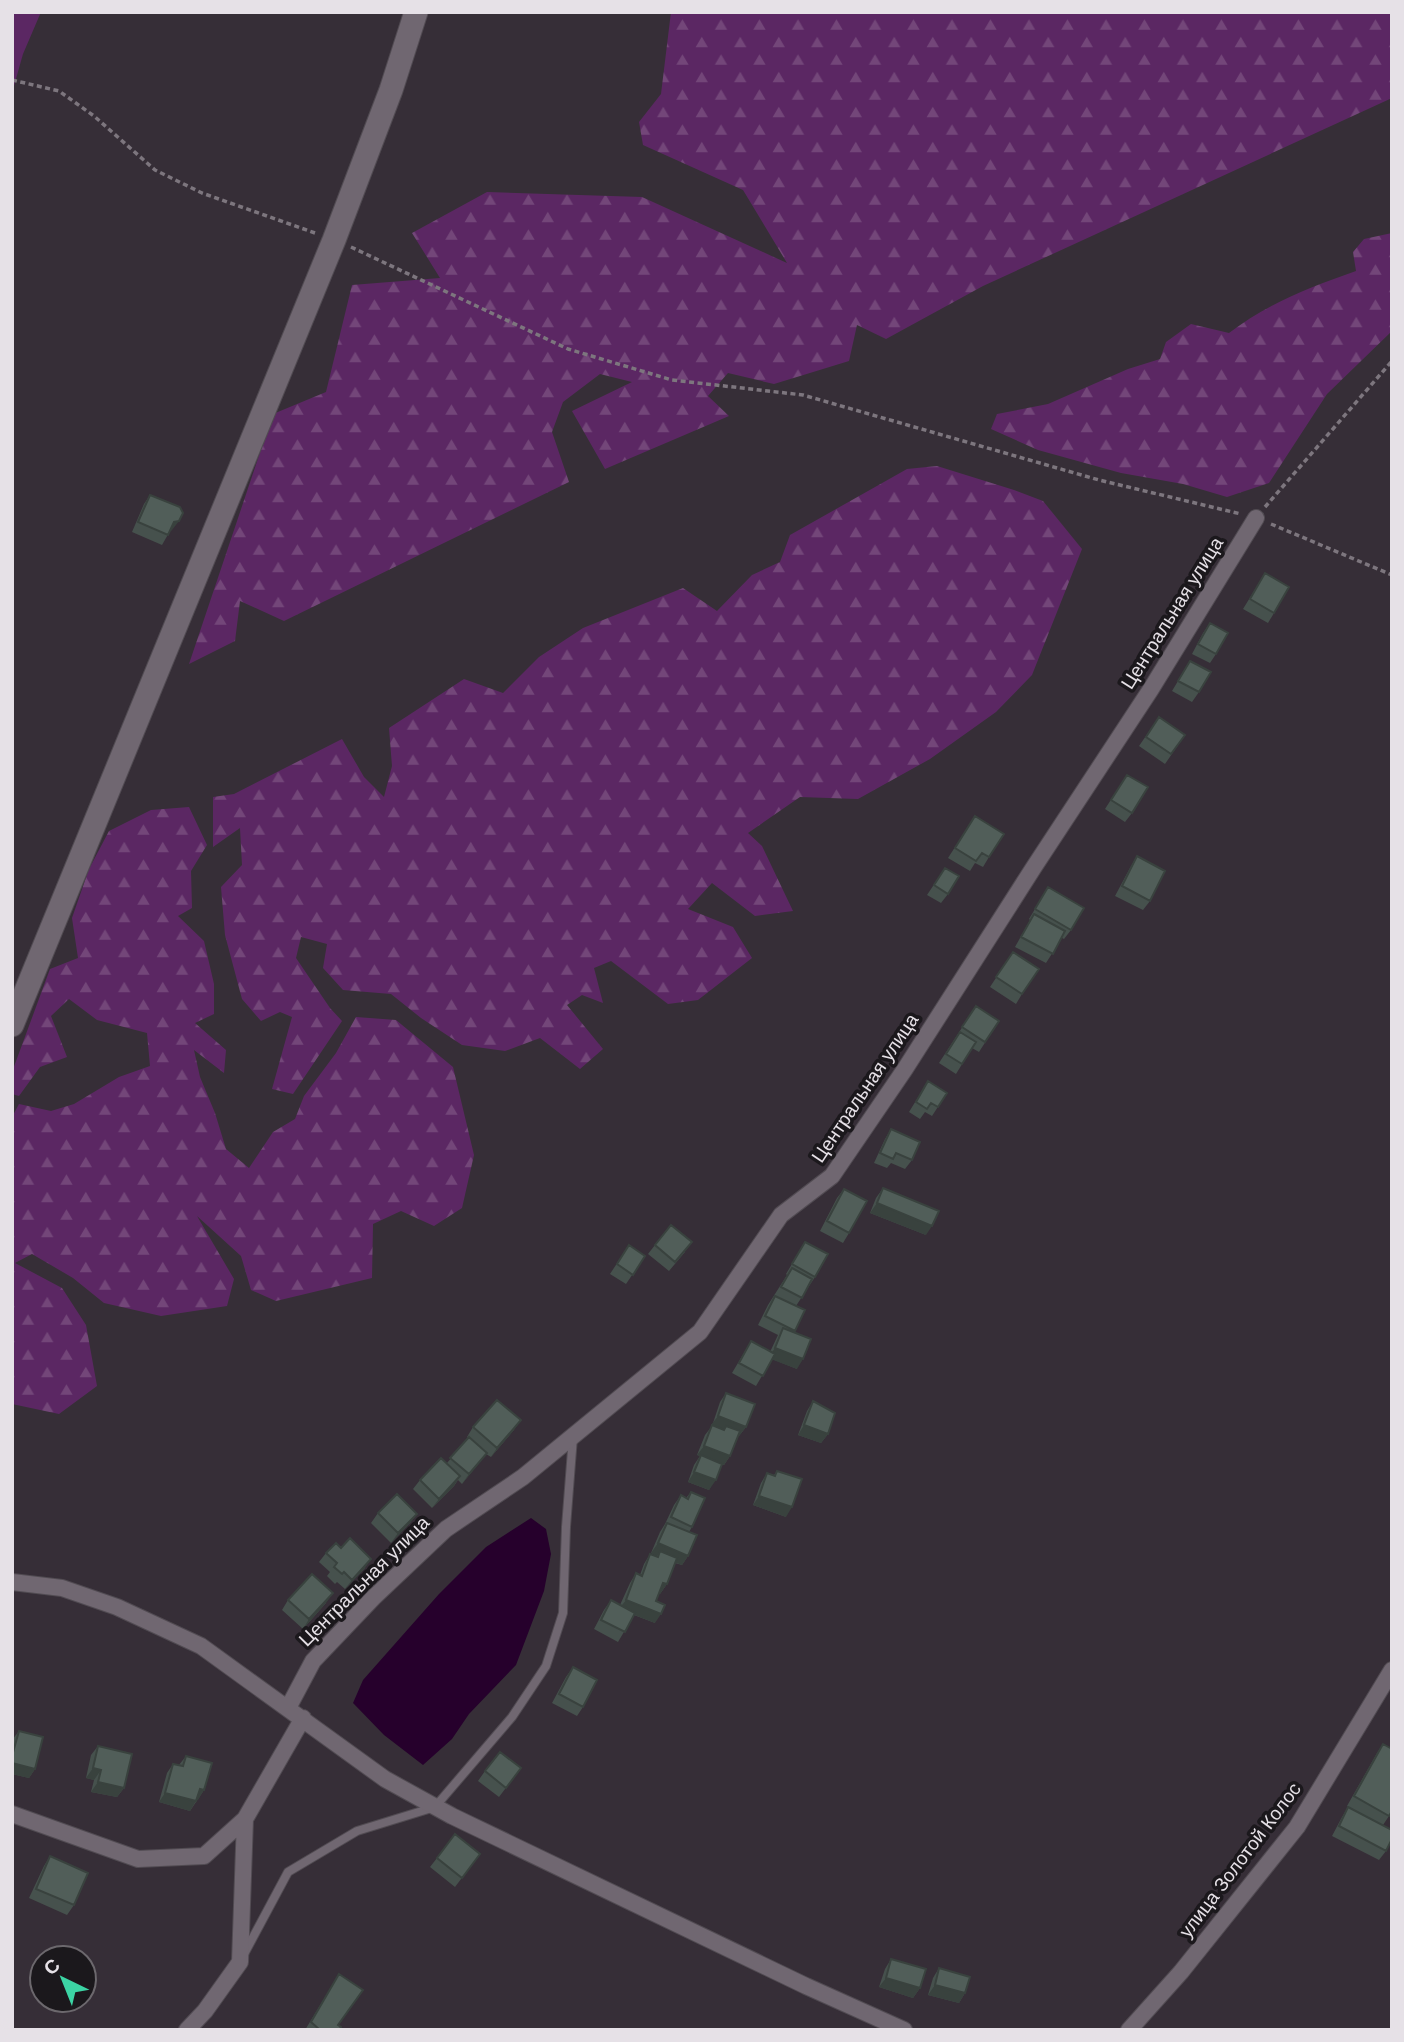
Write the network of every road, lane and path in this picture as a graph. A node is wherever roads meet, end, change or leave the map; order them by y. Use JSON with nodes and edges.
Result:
{"nodes":[{"id":1,"x":416,"y":12,"type":"edge"},
{"id":2,"x":12,"y":80,"type":"edge"},
{"id":3,"x":334,"y":240,"type":"junction"},
{"id":4,"x":1392,"y":361,"type":"edge"},
{"id":5,"x":1255,"y":518,"type":"junction"},
{"id":6,"x":1392,"y":575,"type":"edge"},
{"id":7,"x":12,"y":1025,"type":"edge"},
{"id":8,"x":573,"y":1437,"type":"junction"},
{"id":9,"x":12,"y":1582,"type":"edge"},
{"id":10,"x":1392,"y":1670,"type":"edge"},
{"id":11,"x":288,"y":1708,"type":"junction"},
{"id":12,"x":303,"y":1718,"type":"junction"},
{"id":13,"x":435,"y":1807,"type":"junction"},
{"id":14,"x":12,"y":1814,"type":"edge"},
{"id":15,"x":245,"y":1819,"type":"junction"},
{"id":16,"x":240,"y":1962,"type":"junction"},
{"id":17,"x":187,"y":2030,"type":"edge"},
{"id":18,"x":904,"y":2030,"type":"edge"},
{"id":19,"x":1129,"y":2030,"type":"edge"}],
"edges":[{"from":1,"to":3,"type":"main road"},
{"from":2,"to":3,"type":"path"},
{"from":3,"to":5,"type":"path"},
{"from":3,"to":7,"type":"main road"},
{"from":4,"to":5,"type":"path"},
{"from":5,"to":6,"type":"path"},
{"from":5,"to":8,"type":"street","name":"Центральная улица"},
{"from":8,"to":11,"type":"street","name":"Центральная улица"},
{"from":8,"to":13,"type":"lane"},
{"from":9,"to":11,"type":"street"},
{"from":10,"to":19,"type":"street","name":"улица Золотой Колос"},
{"from":11,"to":12,"type":"street"},
{"from":12,"to":13,"type":"street"},
{"from":12,"to":15,"type":"street"},
{"from":13,"to":16,"type":"lane"},
{"from":13,"to":18,"type":"street"},
{"from":14,"to":15,"type":"street"},
{"from":15,"to":16,"type":"street"},
{"from":16,"to":17,"type":"street"}]}
